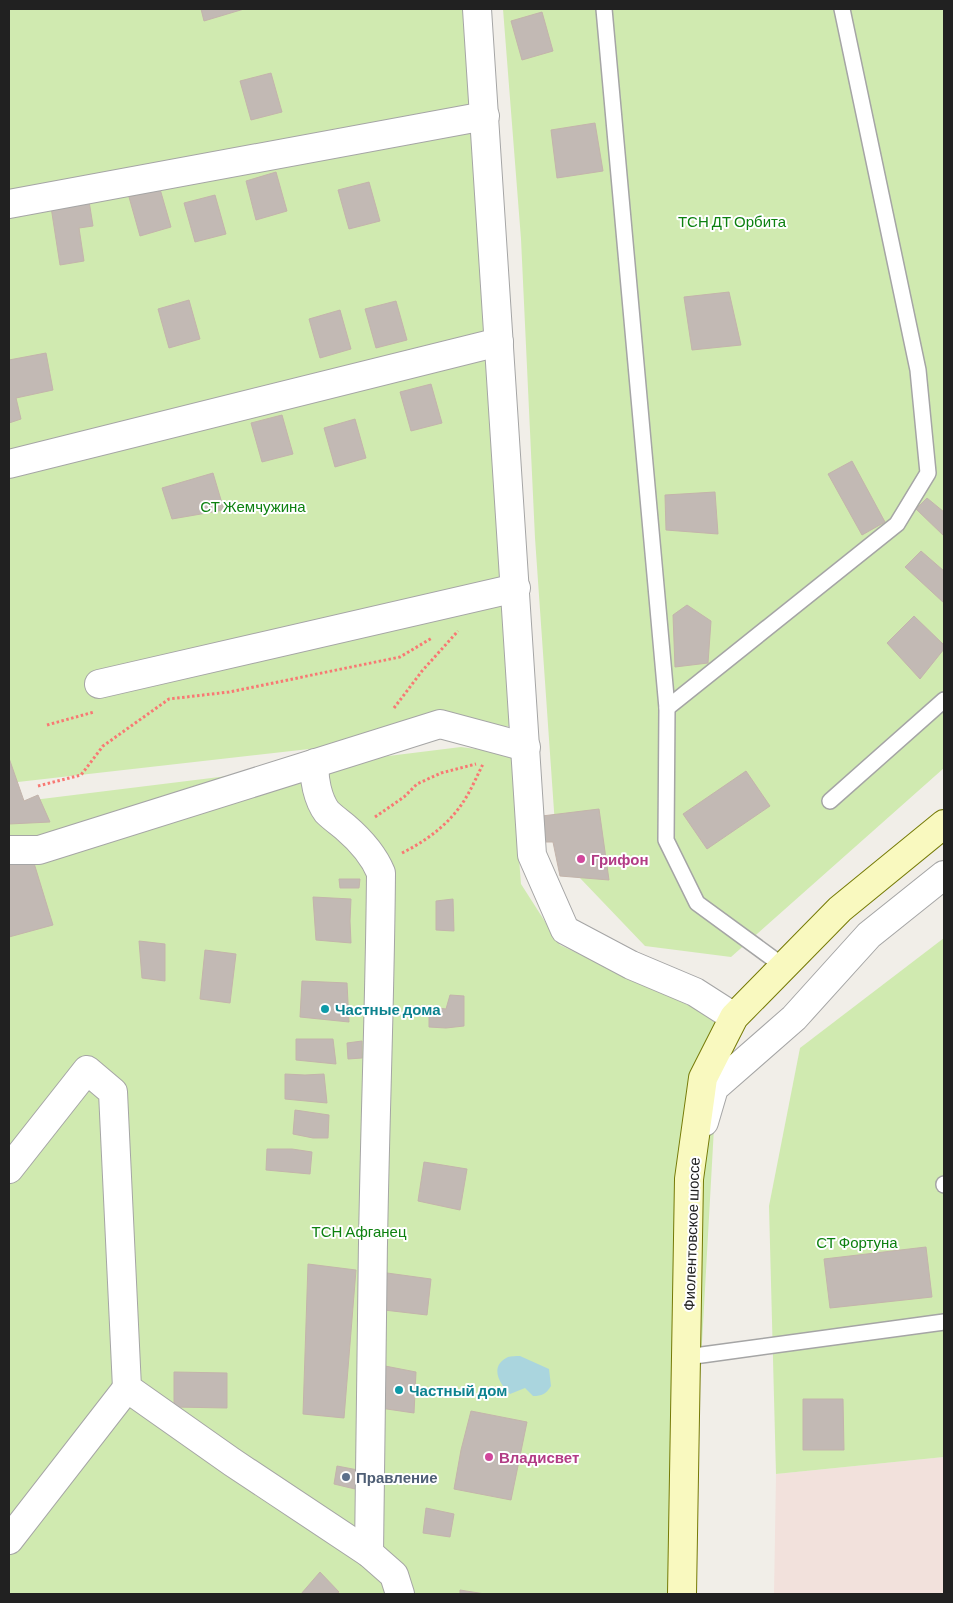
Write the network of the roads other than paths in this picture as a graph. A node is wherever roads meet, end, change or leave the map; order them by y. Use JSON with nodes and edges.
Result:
{"nodes":[{"id":1,"x":478,"y":9,"type":"edge"},
{"id":2,"x":604,"y":9,"type":"edge"},
{"id":3,"x":842,"y":9,"type":"edge"},
{"id":4,"x":485,"y":116,"type":"junction"},
{"id":5,"x":9,"y":204,"type":"edge"},
{"id":6,"x":499,"y":342,"type":"junction"},
{"id":7,"x":9,"y":464,"type":"edge"},
{"id":8,"x":516,"y":588,"type":"junction"},
{"id":9,"x":99,"y":684,"type":"dead end"},
{"id":10,"x":944,"y":700,"type":"edge"},
{"id":11,"x":667,"y":708,"type":"junction"},
{"id":12,"x":526,"y":747,"type":"junction"},
{"id":13,"x":315,"y":763,"type":"junction"},
{"id":14,"x":830,"y":801,"type":"dead end"},
{"id":15,"x":944,"y":824,"type":"edge"},
{"id":16,"x":9,"y":850,"type":"edge"},
{"id":17,"x":944,"y":875,"type":"edge"},
{"id":18,"x":779,"y":963,"type":"dead end"},
{"id":19,"x":734,"y":1016,"type":"junction"},
{"id":20,"x":9,"y":1169,"type":"edge"},
{"id":21,"x":689,"y":1179,"type":"junction"},
{"id":22,"x":944,"y":1322,"type":"edge"},
{"id":23,"x":687,"y":1356,"type":"junction"},
{"id":24,"x":126,"y":1388,"type":"junction"},
{"id":25,"x":9,"y":1540,"type":"edge"},
{"id":26,"x":370,"y":1552,"type":"junction"},
{"id":27,"x":400,"y":1594,"type":"edge"},
{"id":28,"x":682,"y":1594,"type":"edge"}],
"edges":[{"from":1,"to":4,"type":"street"},
{"from":2,"to":11,"type":"lane"},
{"from":3,"to":11,"type":"lane"},
{"from":4,"to":5,"type":"street"},
{"from":4,"to":6,"type":"street"},
{"from":6,"to":7,"type":"street"},
{"from":6,"to":8,"type":"street"},
{"from":8,"to":9,"type":"street"},
{"from":8,"to":12,"type":"street"},
{"from":10,"to":14,"type":"lane"},
{"from":11,"to":18,"type":"lane"},
{"from":12,"to":13,"type":"street"},
{"from":12,"to":19,"type":"street"},
{"from":13,"to":16,"type":"street"},
{"from":13,"to":26,"type":"street"},
{"from":15,"to":19,"type":"main road","name":"Фиолентовское шоссе"},
{"from":17,"to":21,"type":"street"},
{"from":19,"to":21,"type":"main road","name":"Фиолентовское шоссе"},
{"from":20,"to":24,"type":"street"},
{"from":21,"to":23,"type":"main road","name":"Фиолентовское шоссе"},
{"from":22,"to":23,"type":"lane"},
{"from":23,"to":28,"type":"main road","name":"Фиолентовское шоссе"},
{"from":24,"to":25,"type":"street"},
{"from":24,"to":26,"type":"street"},
{"from":26,"to":27,"type":"street"}]}
